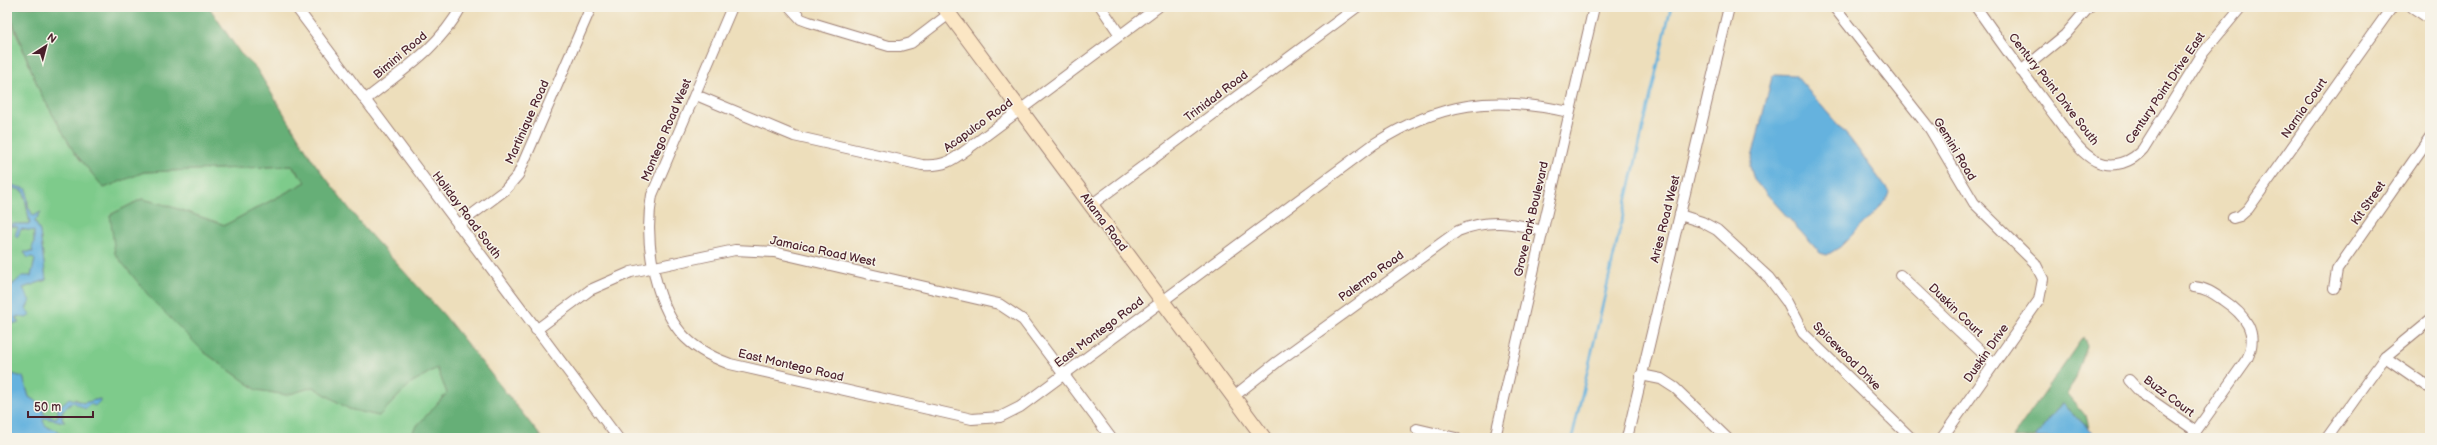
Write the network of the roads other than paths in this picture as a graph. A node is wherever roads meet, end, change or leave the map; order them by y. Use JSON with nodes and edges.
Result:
{"nodes":[{"id":1,"x":296,"y":7,"type":"edge"},
{"id":2,"x":461,"y":7,"type":"edge"},
{"id":3,"x":591,"y":7,"type":"edge"},
{"id":4,"x":732,"y":7,"type":"edge"},
{"id":5,"x":790,"y":7,"type":"edge"},
{"id":6,"x":1100,"y":7,"type":"edge"},
{"id":7,"x":1158,"y":7,"type":"edge"},
{"id":8,"x":1357,"y":7,"type":"edge"},
{"id":9,"x":1594,"y":7,"type":"edge"},
{"id":10,"x":1728,"y":7,"type":"edge"},
{"id":11,"x":1834,"y":7,"type":"edge"},
{"id":12,"x":1976,"y":7,"type":"edge"},
{"id":13,"x":2089,"y":7,"type":"edge"},
{"id":14,"x":2241,"y":7,"type":"edge"},
{"id":15,"x":2392,"y":7,"type":"edge"},
{"id":16,"x":2412,"y":7,"type":"edge"},
{"id":17,"x":946,"y":11,"type":"edge"},
{"id":18,"x":2430,"y":19,"type":"edge"},
{"id":19,"x":1120,"y":35,"type":"junction"},
{"id":20,"x":2020,"y":70,"type":"junction"},
{"id":21,"x":696,"y":95,"type":"junction"},
{"id":22,"x":365,"y":100,"type":"junction"},
{"id":23,"x":1020,"y":110,"type":"junction"},
{"id":24,"x":1569,"y":112,"type":"junction"},
{"id":25,"x":2430,"y":137,"type":"edge"},
{"id":26,"x":2125,"y":162,"type":"joint"},
{"id":27,"x":1091,"y":205,"type":"junction"},
{"id":28,"x":1680,"y":215,"type":"junction"},
{"id":29,"x":2233,"y":218,"type":"dead end"},
{"id":30,"x":458,"y":225,"type":"junction"},
{"id":31,"x":1542,"y":230,"type":"junction"},
{"id":32,"x":653,"y":268,"type":"junction"},
{"id":33,"x":1900,"y":275,"type":"dead end"},
{"id":34,"x":2043,"y":279,"type":"joint"},
{"id":35,"x":2194,"y":287,"type":"dead end"},
{"id":36,"x":2334,"y":288,"type":"dead end"},
{"id":37,"x":1162,"y":301,"type":"junction"},
{"id":38,"x":2430,"y":320,"type":"edge"},
{"id":39,"x":536,"y":330,"type":"junction"},
{"id":40,"x":2385,"y":356,"type":"junction"},
{"id":41,"x":1994,"y":364,"type":"junction"},
{"id":42,"x":1063,"y":375,"type":"junction"},
{"id":43,"x":1641,"y":375,"type":"junction"},
{"id":44,"x":2129,"y":380,"type":"dead end"},
{"id":45,"x":2430,"y":388,"type":"edge"},
{"id":46,"x":1233,"y":397,"type":"junction"},
{"id":47,"x":1417,"y":429,"type":"dead end"},
{"id":48,"x":2193,"y":434,"type":"edge"},
{"id":49,"x":618,"y":438,"type":"edge"},
{"id":50,"x":1111,"y":438,"type":"edge"},
{"id":51,"x":1264,"y":438,"type":"edge"},
{"id":52,"x":1456,"y":438,"type":"edge"},
{"id":53,"x":1495,"y":438,"type":"edge"},
{"id":54,"x":1627,"y":438,"type":"edge"},
{"id":55,"x":1727,"y":438,"type":"edge"},
{"id":56,"x":1911,"y":438,"type":"edge"},
{"id":57,"x":1942,"y":438,"type":"edge"},
{"id":58,"x":2327,"y":438,"type":"edge"}],
"edges":[{"from":1,"to":22,"type":"street","name":"Holiday Road South"},
{"from":2,"to":22,"type":"street","name":"Bimini Road"},
{"from":3,"to":30,"type":"street","name":"Martinique Road"},
{"from":4,"to":21,"type":"street","name":"Montego Road West"},
{"from":5,"to":17,"type":"street"},
{"from":6,"to":19,"type":"street"},
{"from":7,"to":19,"type":"street","name":"Acapulco Road"},
{"from":8,"to":27,"type":"street","name":"Trinidad Road"},
{"from":9,"to":24,"type":"street","name":"Grove Park Boulevard"},
{"from":10,"to":28,"type":"street","name":"Aries Road West"},
{"from":11,"to":34,"type":"street","name":"Gemini Road"},
{"from":12,"to":20,"type":"street","name":"Century Point Drive South"},
{"from":13,"to":20,"type":"street"},
{"from":14,"to":26,"type":"street","name":"Century Point Drive East"},
{"from":15,"to":29,"type":"street","name":"Narnia Court"},
{"from":16,"to":18,"type":"street"},
{"from":17,"to":23,"type":"street","name":"Altama Road"},
{"from":19,"to":23,"type":"street","name":"Acapulco Road"},
{"from":20,"to":26,"type":"street","name":"Century Point Drive South"},
{"from":21,"to":23,"type":"street","name":"Acapulco Road"},
{"from":21,"to":32,"type":"street","name":"Montego Road West"},
{"from":22,"to":30,"type":"street","name":"Holiday Road South"},
{"from":23,"to":27,"type":"street","name":"Altama Road"},
{"from":24,"to":31,"type":"street","name":"Grove Park Boulevard"},
{"from":24,"to":37,"type":"street","name":"East Montego Road"},
{"from":25,"to":36,"type":"street","name":"Kit Street"},
{"from":27,"to":37,"type":"street","name":"Altama Road"},
{"from":28,"to":43,"type":"street","name":"Aries Road West"},
{"from":28,"to":56,"type":"street","name":"Spicewood Drive"},
{"from":30,"to":39,"type":"street","name":"Holiday Road South"},
{"from":31,"to":46,"type":"street","name":"Palermo Road"},
{"from":31,"to":53,"type":"street","name":"Grove Park Boulevard"},
{"from":32,"to":39,"type":"street","name":"Jamaica Road West"},
{"from":32,"to":42,"type":"street","name":"Jamaica Road West"},
{"from":32,"to":42,"type":"street","name":"East Montego Road"},
{"from":33,"to":41,"type":"street","name":"Duskin Court"},
{"from":34,"to":41,"type":"street","name":"Duskin Drive"},
{"from":35,"to":48,"type":"street"},
{"from":37,"to":42,"type":"street","name":"East Montego Road"},
{"from":37,"to":46,"type":"street","name":"Altama Road"},
{"from":38,"to":40,"type":"street"},
{"from":39,"to":49,"type":"street","name":"Holiday Road South"},
{"from":40,"to":45,"type":"street"},
{"from":40,"to":58,"type":"street"},
{"from":41,"to":57,"type":"street","name":"Duskin Drive"},
{"from":42,"to":50,"type":"street","name":"Jamaica Road West"},
{"from":43,"to":54,"type":"street","name":"Aries Road West"},
{"from":43,"to":55,"type":"street"},
{"from":44,"to":48,"type":"street","name":"Buzz Court"},
{"from":46,"to":51,"type":"street","name":"Altama Road"},
{"from":47,"to":52,"type":"street"}]}
